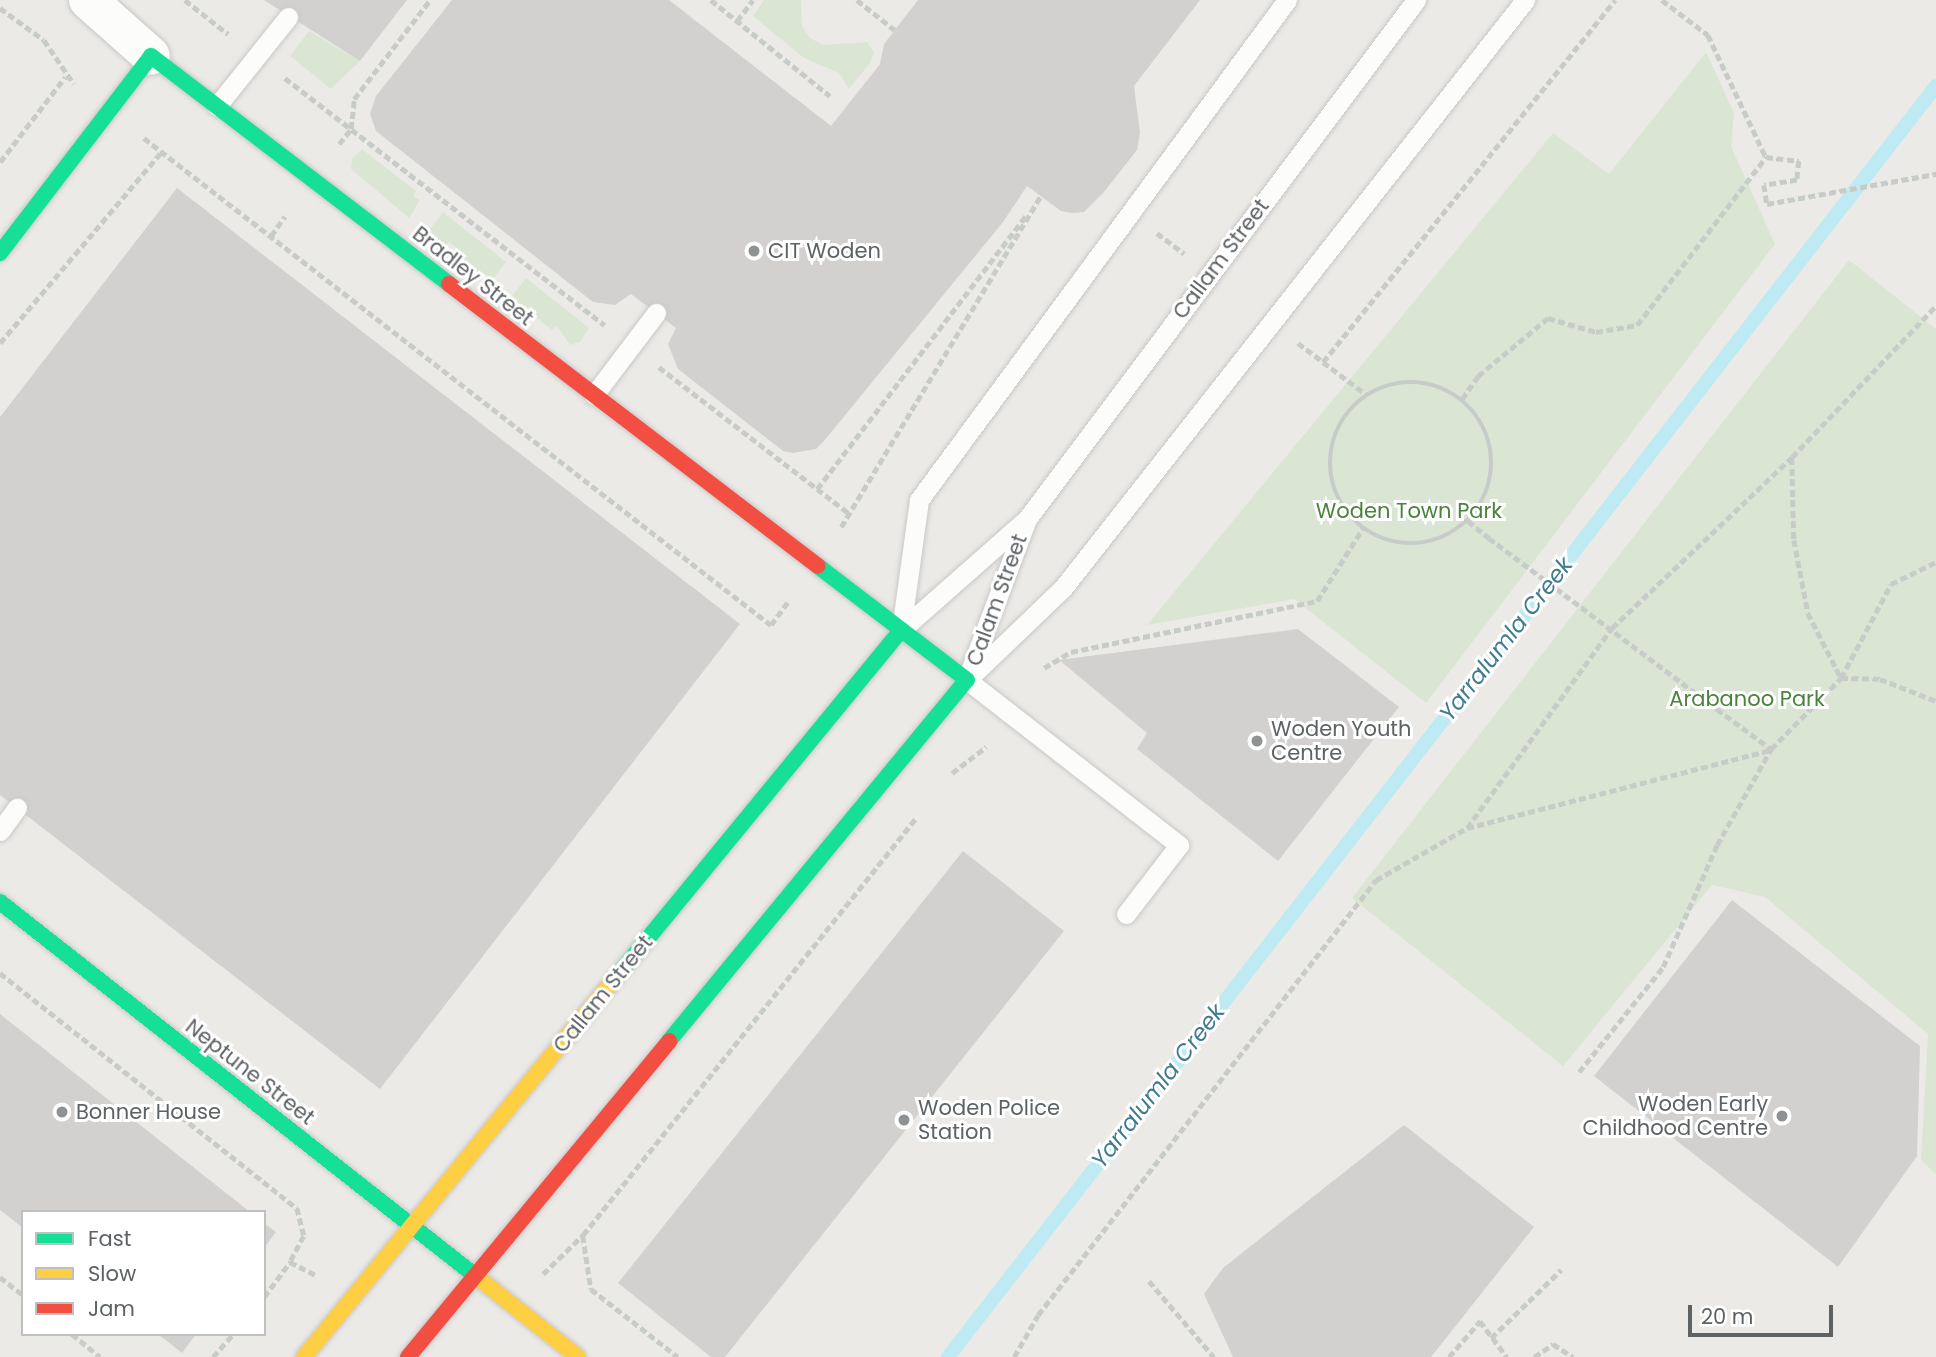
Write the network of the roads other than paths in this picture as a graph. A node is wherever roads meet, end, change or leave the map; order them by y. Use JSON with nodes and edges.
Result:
{"nodes":[{"id":1,"x":88,"y":0,"type":"edge"},
{"id":2,"x":1287,"y":0,"type":"edge"},
{"id":3,"x":1416,"y":0,"type":"edge"},
{"id":4,"x":1525,"y":0,"type":"edge"},
{"id":5,"x":288,"y":18,"type":"dead end"},
{"id":6,"x":151,"y":56,"type":"junction"},
{"id":7,"x":217,"y":106,"type":"junction"},
{"id":8,"x":0,"y":253,"type":"edge"},
{"id":9,"x":656,"y":313,"type":"dead end"},
{"id":10,"x":594,"y":395,"type":"junction"},
{"id":11,"x":1027,"y":519,"type":"junction"},
{"id":12,"x":901,"y":630,"type":"junction"},
{"id":13,"x":967,"y":680,"type":"junction"},
{"id":14,"x":17,"y":808,"type":"dead end"},
{"id":15,"x":0,"y":831,"type":"edge"},
{"id":16,"x":0,"y":902,"type":"edge"},
{"id":17,"x":1126,"y":915,"type":"dead end"},
{"id":18,"x":412,"y":1226,"type":"junction"},
{"id":19,"x":475,"y":1276,"type":"junction"},
{"id":20,"x":304,"y":1357,"type":"edge"},
{"id":21,"x":408,"y":1357,"type":"edge"},
{"id":22,"x":578,"y":1357,"type":"edge"}],
"edges":[{"from":1,"to":6,"type":"street"},
{"from":2,"to":12,"type":"lane"},
{"from":3,"to":11,"type":"lane","name":"Callam Street"},
{"from":4,"to":13,"type":"lane"},
{"from":5,"to":7,"type":"lane"},
{"from":6,"to":7,"type":"street","name":"Bradley Street"},
{"from":6,"to":8,"type":"street"},
{"from":7,"to":10,"type":"street","name":"Bradley Street"},
{"from":9,"to":10,"type":"lane"},
{"from":10,"to":12,"type":"street","name":"Bradley Street"},
{"from":11,"to":12,"type":"lane","name":"Calam Street"},
{"from":11,"to":13,"type":"lane","name":"Calam Street"},
{"from":12,"to":13,"type":"street","name":"Bradley Street"},
{"from":12,"to":18,"type":"street","name":"Callam Street"},
{"from":13,"to":17,"type":"lane"},
{"from":13,"to":19,"type":"street"},
{"from":14,"to":15,"type":"lane"},
{"from":16,"to":18,"type":"street","name":"Neptune Street"},
{"from":18,"to":19,"type":"street","name":"Neptune Street"},
{"from":18,"to":20,"type":"street","name":"Callam Street"},
{"from":19,"to":21,"type":"street"},
{"from":19,"to":22,"type":"street","name":"Neptune Street"}]}
